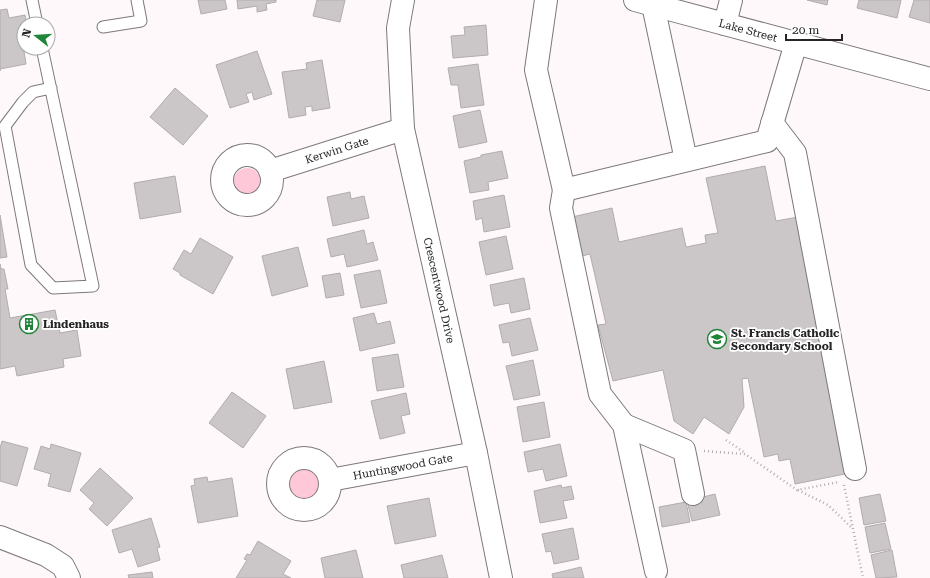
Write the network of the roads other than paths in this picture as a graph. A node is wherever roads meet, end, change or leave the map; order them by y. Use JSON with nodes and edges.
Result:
{"nodes":[{"id":1,"x":32,"y":0,"type":"edge"},
{"id":2,"x":138,"y":0,"type":"edge"},
{"id":3,"x":403,"y":0,"type":"edge"},
{"id":4,"x":546,"y":0,"type":"edge"},
{"id":5,"x":731,"y":0,"type":"edge"},
{"id":6,"x":644,"y":2,"type":"edge"},
{"id":7,"x":35,"y":16,"type":"edge"},
{"id":8,"x":725,"y":24,"type":"junction"},
{"id":9,"x":103,"y":27,"type":"dead end"},
{"id":10,"x":796,"y":43,"type":"junction"},
{"id":11,"x":44,"y":56,"type":"edge"},
{"id":12,"x":930,"y":79,"type":"edge"},
{"id":13,"x":51,"y":88,"type":"junction"},
{"id":14,"x":772,"y":124,"type":"junction"},
{"id":15,"x":403,"y":129,"type":"junction"},
{"id":16,"x":686,"y":160,"type":"junction"},
{"id":17,"x":270,"y":171,"type":"dead end"},
{"id":18,"x":564,"y":190,"type":"junction"},
{"id":19,"x":624,"y":425,"type":"junction"},
{"id":20,"x":476,"y":453,"type":"junction"},
{"id":21,"x":855,"y":469,"type":"dead end"},
{"id":22,"x":330,"y":480,"type":"dead end"},
{"id":23,"x":693,"y":494,"type":"dead end"},
{"id":24,"x":0,"y":537,"type":"edge"},
{"id":25,"x":656,"y":571,"type":"dead end"},
{"id":26,"x":69,"y":578,"type":"edge"},
{"id":27,"x":501,"y":578,"type":"edge"}],
"edges":[{"from":1,"to":7,"type":"lane"},
{"from":2,"to":9,"type":"lane"},
{"from":3,"to":15,"type":"street","name":"Crescentwood Drive"},
{"from":4,"to":18,"type":"street"},
{"from":5,"to":8,"type":"street"},
{"from":6,"to":8,"type":"street","name":"Lake Street"},
{"from":6,"to":16,"type":"street"},
{"from":8,"to":10,"type":"street","name":"Lake Street"},
{"from":10,"to":12,"type":"street","name":"Lake Street"},
{"from":10,"to":14,"type":"street"},
{"from":11,"to":13,"type":"lane"},
{"from":13,"to":13,"type":"lane"},
{"from":14,"to":16,"type":"street"},
{"from":14,"to":21,"type":"street"},
{"from":15,"to":17,"type":"street","name":"Kerwin Gate"},
{"from":15,"to":20,"type":"street","name":"Crescentwood Drive"},
{"from":16,"to":18,"type":"street"},
{"from":18,"to":19,"type":"street"},
{"from":19,"to":23,"type":"street"},
{"from":19,"to":25,"type":"street"},
{"from":20,"to":22,"type":"street","name":"Huntingwood Gate"},
{"from":20,"to":27,"type":"street","name":"Crescentwood Drive"},
{"from":24,"to":26,"type":"street"}]}
